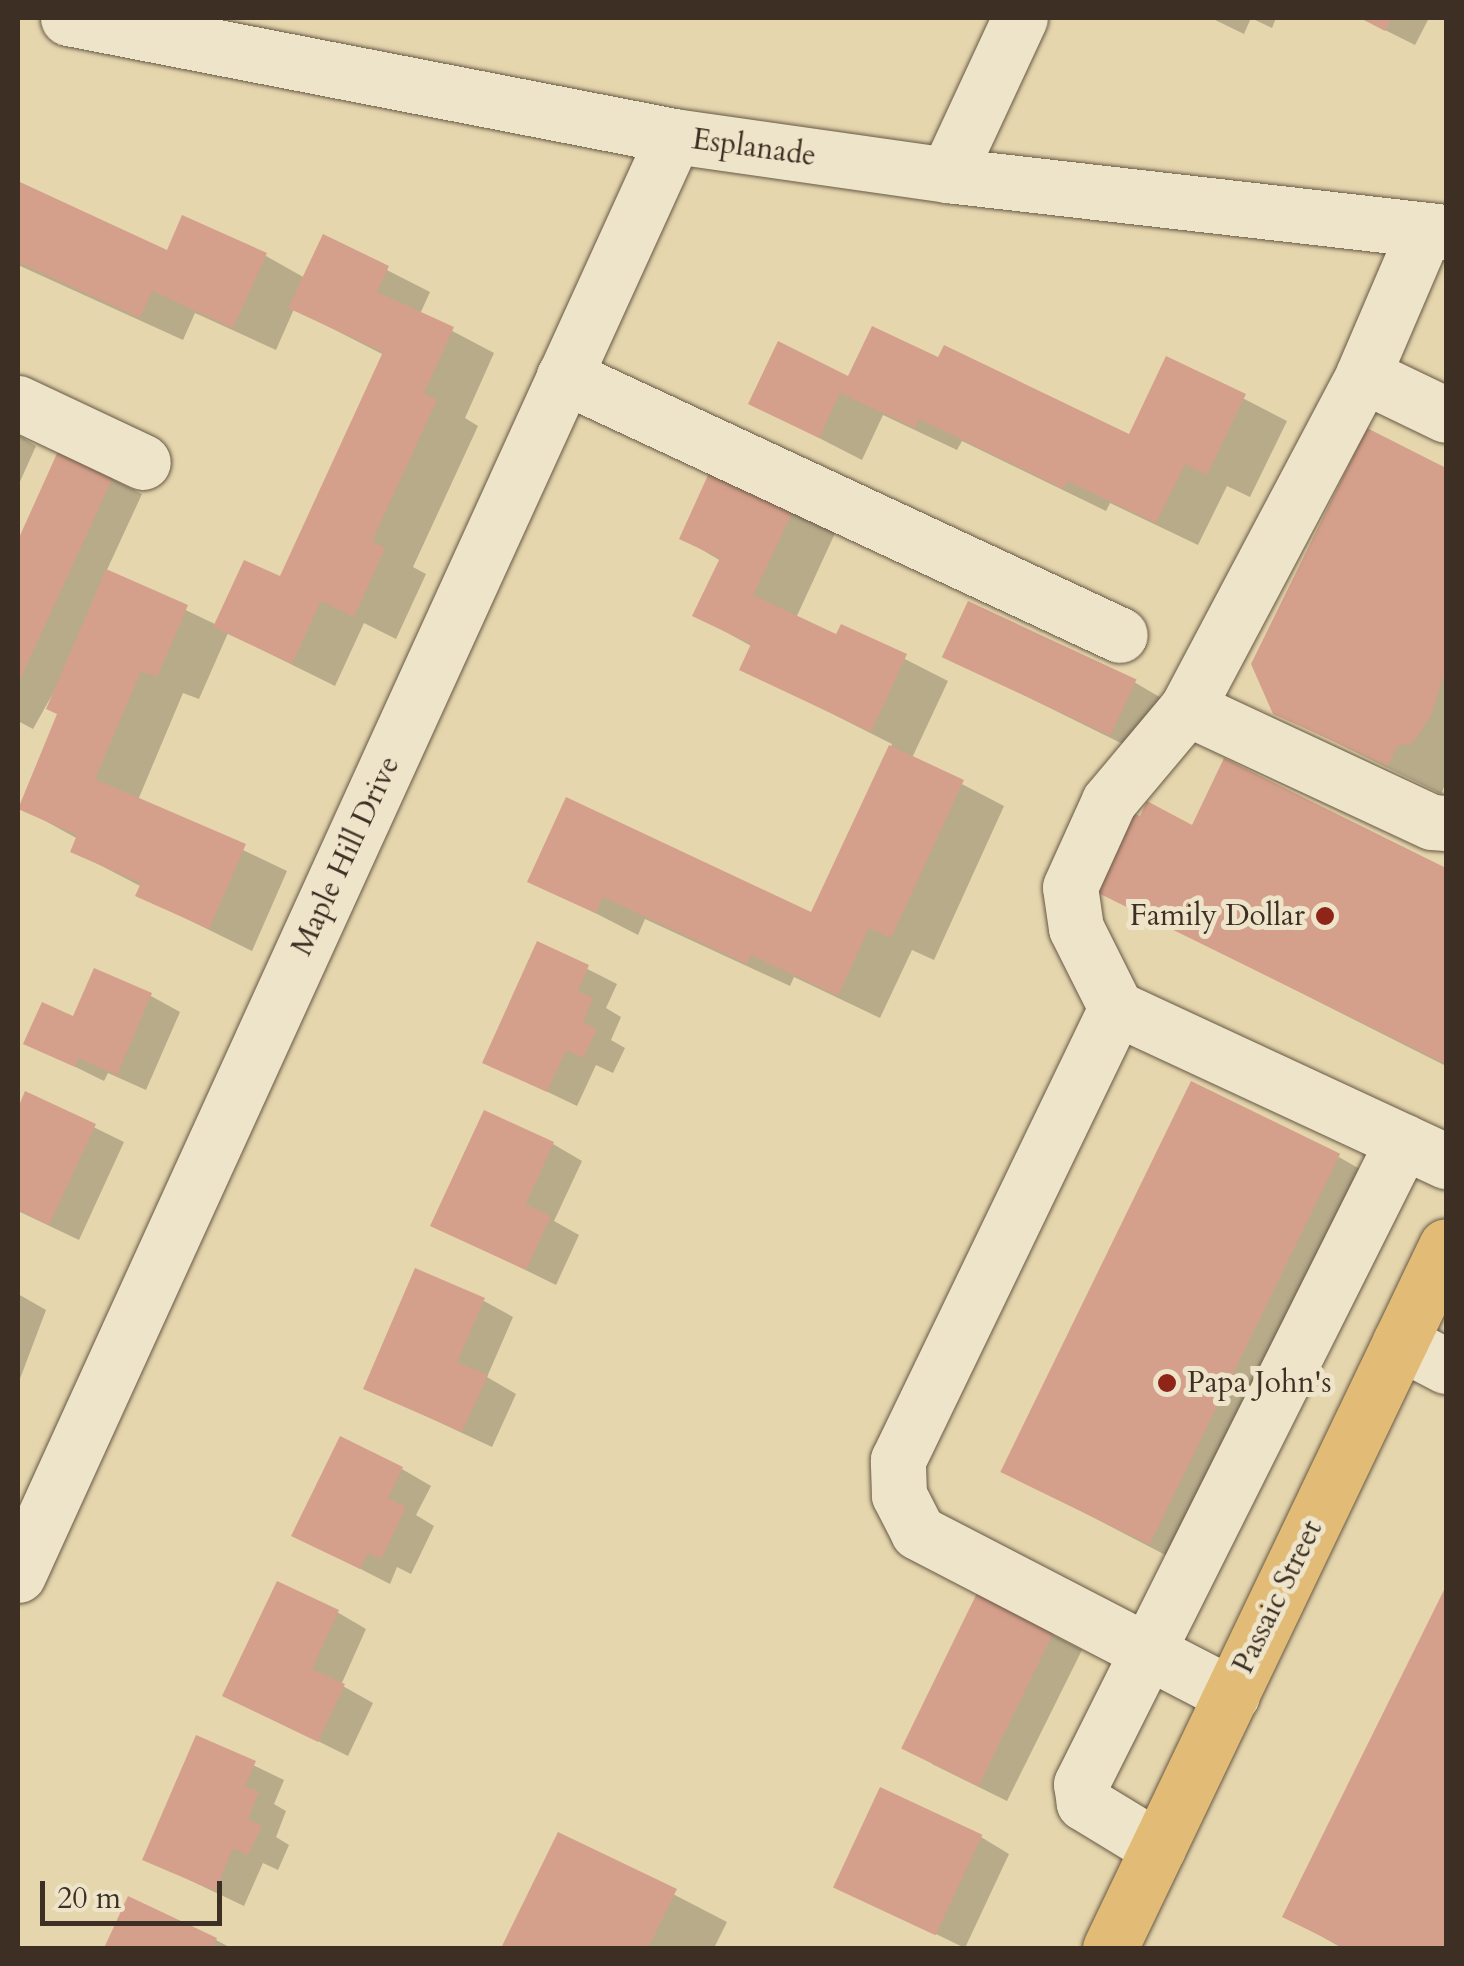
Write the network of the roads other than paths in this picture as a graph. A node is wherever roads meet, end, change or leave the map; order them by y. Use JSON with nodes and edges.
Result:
{"nodes":[{"id":1,"x":1020,"y":18,"type":"edge"},
{"id":2,"x":88,"y":19,"type":"edge"},
{"id":3,"x":674,"y":136,"type":"junction"},
{"id":4,"x":947,"y":176,"type":"junction"},
{"id":5,"x":1436,"y":231,"type":"edge"},
{"id":6,"x":1363,"y":375,"type":"junction"},
{"id":7,"x":564,"y":376,"type":"junction"},
{"id":8,"x":18,"y":404,"type":"edge"},
{"id":9,"x":1446,"y":415,"type":"edge"},
{"id":10,"x":143,"y":462,"type":"dead end"},
{"id":11,"x":1120,"y":635,"type":"dead end"},
{"id":12,"x":1187,"y":708,"type":"junction"},
{"id":13,"x":1446,"y":823,"type":"edge"},
{"id":14,"x":1116,"y":1008,"type":"junction"},
{"id":15,"x":1425,"y":1151,"type":"edge"},
{"id":16,"x":1446,"y":1246,"type":"edge"},
{"id":17,"x":1423,"y":1354,"type":"edge"},
{"id":18,"x":18,"y":1575,"type":"edge"},
{"id":19,"x":1148,"y":1652,"type":"junction"},
{"id":20,"x":1232,"y":1695,"type":"junction"},
{"id":21,"x":1158,"y":1848,"type":"junction"},
{"id":22,"x":1110,"y":1948,"type":"edge"}],
"edges":[{"from":1,"to":4,"type":"street"},
{"from":2,"to":3,"type":"street","name":"Esplanade"},
{"from":3,"to":4,"type":"street","name":"Esplanade"},
{"from":3,"to":7,"type":"street","name":"Maple Hill Drive"},
{"from":4,"to":5,"type":"street","name":"Esplanade"},
{"from":5,"to":6,"type":"street"},
{"from":6,"to":9,"type":"street"},
{"from":6,"to":12,"type":"street"},
{"from":7,"to":11,"type":"street"},
{"from":7,"to":18,"type":"street","name":"Maple Hill Drive"},
{"from":8,"to":10,"type":"street"},
{"from":12,"to":13,"type":"street"},
{"from":12,"to":14,"type":"street"},
{"from":14,"to":15,"type":"street"},
{"from":14,"to":19,"type":"street"},
{"from":15,"to":19,"type":"street"},
{"from":16,"to":17,"type":"main road","name":"Passaic Street"},
{"from":17,"to":20,"type":"main road","name":"Passaic Street"},
{"from":19,"to":20,"type":"street"},
{"from":19,"to":21,"type":"street"},
{"from":20,"to":21,"type":"main road","name":"Passaic Street"},
{"from":21,"to":22,"type":"main road","name":"Passaic Street"}]}
